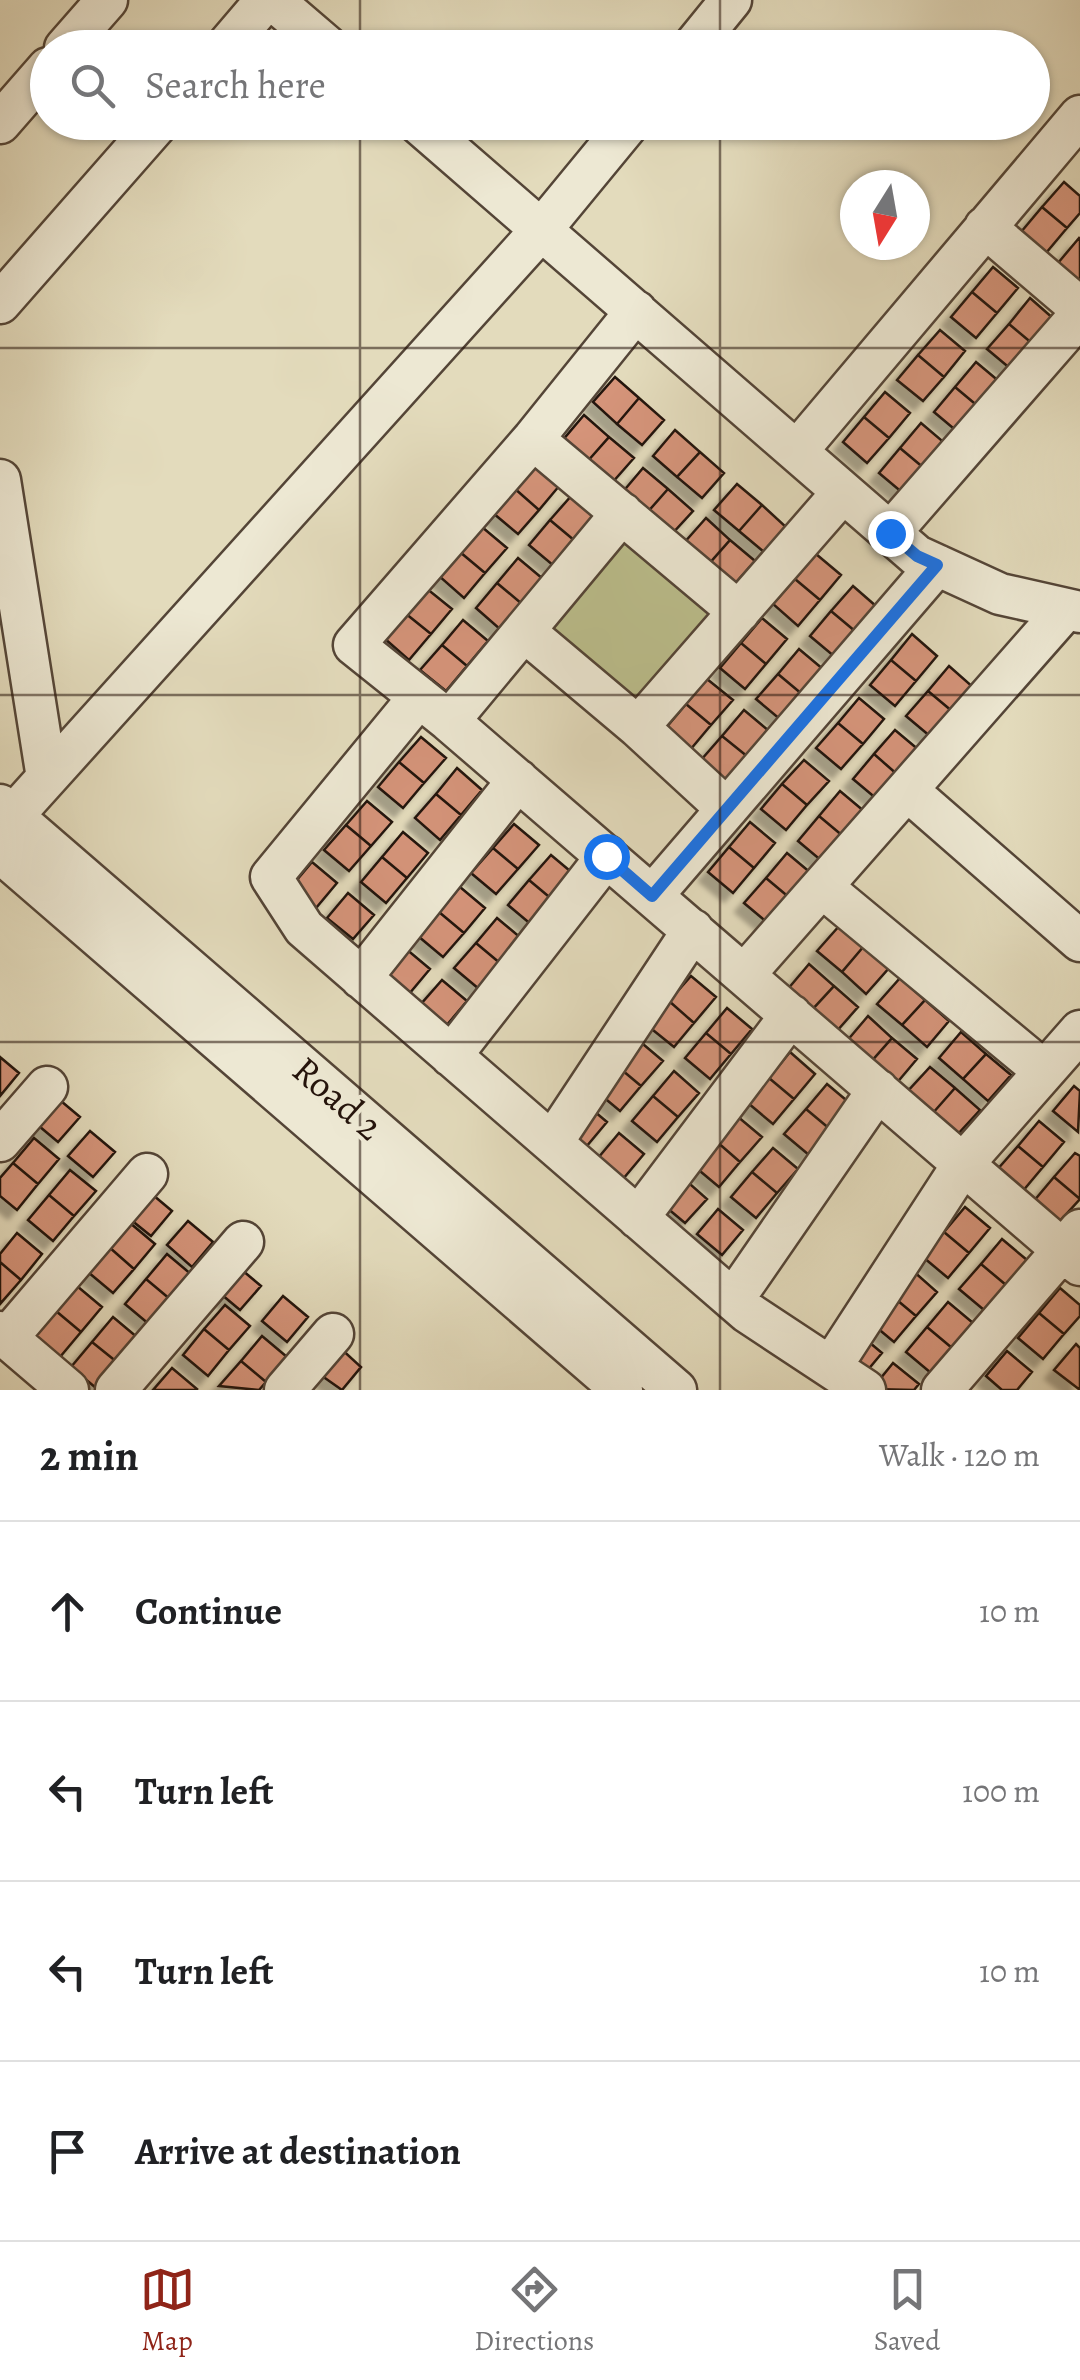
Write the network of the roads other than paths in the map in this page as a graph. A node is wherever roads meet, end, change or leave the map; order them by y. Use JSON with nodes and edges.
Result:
{"nodes":[{"id":1,"x":107,"y":0,"type":"edge"},
{"id":2,"x":270,"y":0,"type":"edge"},
{"id":3,"x":732,"y":0,"type":"edge"},
{"id":4,"x":81,"y":30,"type":"edge"},
{"id":5,"x":242,"y":30,"type":"edge"},
{"id":6,"x":307,"y":30,"type":"edge"},
{"id":7,"x":707,"y":30,"type":"edge"},
{"id":8,"x":30,"y":88,"type":"edge"},
{"id":9,"x":1080,"y":116,"type":"edge"},
{"id":10,"x":0,"y":122,"type":"edge"},
{"id":11,"x":143,"y":140,"type":"edge"},
{"id":12,"x":437,"y":140,"type":"edge"},
{"id":13,"x":615,"y":140,"type":"edge"},
{"id":14,"x":985,"y":227,"type":"junction"},
{"id":15,"x":542,"y":230,"type":"junction"},
{"id":16,"x":0,"y":304,"type":"edge"},
{"id":17,"x":636,"y":311,"type":"junction"},
{"id":18,"x":1080,"y":311,"type":"edge"},
{"id":19,"x":533,"y":439,"type":"junction"},
{"id":20,"x":796,"y":451,"type":"junction"},
{"id":21,"x":0,"y":480,"type":"edge"},
{"id":22,"x":844,"y":492,"type":"junction"},
{"id":23,"x":622,"y":513,"type":"junction"},
{"id":24,"x":890,"y":533,"type":"junction"},
{"id":25,"x":937,"y":565,"type":"junction"},
{"id":26,"x":1073,"y":610,"type":"edge"},
{"id":27,"x":738,"y":612,"type":"junction"},
{"id":28,"x":524,"y":631,"type":"junction"},
{"id":29,"x":434,"y":709,"type":"junction"},
{"id":30,"x":638,"y":727,"type":"junction"},
{"id":31,"x":47,"y":778,"type":"junction"},
{"id":32,"x":518,"y":780,"type":"junction"},
{"id":33,"x":907,"y":790,"type":"junction"},
{"id":34,"x":728,"y":809,"type":"junction"},
{"id":35,"x":3,"y":826,"type":"edge"},
{"id":36,"x":606,"y":856,"type":"junction"},
{"id":37,"x":822,"y":887,"type":"junction"},
{"id":38,"x":652,"y":896,"type":"junction"},
{"id":39,"x":692,"y":930,"type":"junction"},
{"id":40,"x":1080,"y":941,"type":"edge"},
{"id":41,"x":744,"y":976,"type":"junction"},
{"id":42,"x":360,"y":978,"type":"junction"},
{"id":43,"x":791,"y":1015,"type":"junction"},
{"id":44,"x":1080,"y":1031,"type":"edge"},
{"id":45,"x":452,"y":1056,"type":"junction"},
{"id":46,"x":1044,"y":1071,"type":"junction"},
{"id":47,"x":47,"y":1086,"type":"dead end"},
{"id":48,"x":878,"y":1090,"type":"junction"},
{"id":49,"x":0,"y":1141,"type":"edge"},
{"id":50,"x":552,"y":1143,"type":"junction"},
{"id":51,"x":963,"y":1164,"type":"junction"},
{"id":52,"x":147,"y":1174,"type":"dead end"},
{"id":53,"x":638,"y":1218,"type":"junction"},
{"id":54,"x":242,"y":1242,"type":"dead end"},
{"id":55,"x":1074,"y":1248,"type":"edge"},
{"id":56,"x":733,"y":1300,"type":"junction"},
{"id":57,"x":333,"y":1334,"type":"dead end"},
{"id":58,"x":5,"y":1344,"type":"edge"},
{"id":59,"x":831,"y":1368,"type":"junction"},
{"id":60,"x":68,"y":1390,"type":"edge"},
{"id":61,"x":116,"y":1390,"type":"edge"},
{"id":62,"x":285,"y":1390,"type":"edge"},
{"id":63,"x":622,"y":1390,"type":"edge"},
{"id":64,"x":676,"y":1390,"type":"edge"},
{"id":65,"x":865,"y":1390,"type":"edge"},
{"id":66,"x":942,"y":1390,"type":"edge"}],
"edges":[{"from":1,"to":4,"type":"street"},
{"from":2,"to":5,"type":"street"},
{"from":2,"to":6,"type":"street"},
{"from":3,"to":7,"type":"street"},
{"from":8,"to":10,"type":"street"},
{"from":9,"to":14,"type":"street"},
{"from":11,"to":16,"type":"street"},
{"from":12,"to":15,"type":"street"},
{"from":13,"to":15,"type":"street"},
{"from":14,"to":18,"type":"street"},
{"from":14,"to":20,"type":"street"},
{"from":15,"to":17,"type":"street"},
{"from":15,"to":31,"type":"street"},
{"from":17,"to":19,"type":"street"},
{"from":17,"to":20,"type":"street"},
{"from":18,"to":24,"type":"street"},
{"from":19,"to":23,"type":"street"},
{"from":19,"to":29,"type":"street"},
{"from":20,"to":22,"type":"street"},
{"from":21,"to":31,"type":"street"},
{"from":22,"to":24,"type":"street"},
{"from":22,"to":27,"type":"street"},
{"from":23,"to":27,"type":"street"},
{"from":23,"to":28,"type":"street"},
{"from":24,"to":25,"type":"street"},
{"from":25,"to":26,"type":"street"},
{"from":25,"to":34,"type":"street"},
{"from":26,"to":33,"type":"street"},
{"from":27,"to":30,"type":"street"},
{"from":28,"to":29,"type":"street"},
{"from":28,"to":30,"type":"street"},
{"from":29,"to":32,"type":"street"},
{"from":29,"to":42,"type":"street"},
{"from":30,"to":34,"type":"street"},
{"from":31,"to":35,"type":"street"},
{"from":32,"to":36,"type":"street"},
{"from":32,"to":42,"type":"street"},
{"from":33,"to":37,"type":"street"},
{"from":33,"to":40,"type":"street"},
{"from":34,"to":38,"type":"street"},
{"from":35,"to":63,"type":"street","name":"Road 2"},
{"from":35,"to":64,"type":"street","name":"Road 2"},
{"from":36,"to":38,"type":"street"},
{"from":36,"to":45,"type":"street"},
{"from":37,"to":41,"type":"street"},
{"from":37,"to":46,"type":"street"},
{"from":38,"to":39,"type":"street"},
{"from":39,"to":41,"type":"street"},
{"from":39,"to":50,"type":"street"},
{"from":41,"to":43,"type":"street"},
{"from":42,"to":45,"type":"street"},
{"from":43,"to":48,"type":"street"},
{"from":43,"to":53,"type":"street"},
{"from":44,"to":46,"type":"street"},
{"from":45,"to":50,"type":"street"},
{"from":46,"to":51,"type":"street"},
{"from":47,"to":49,"type":"street"},
{"from":48,"to":51,"type":"street"},
{"from":48,"to":56,"type":"street"},
{"from":50,"to":53,"type":"street"},
{"from":51,"to":55,"type":"street"},
{"from":51,"to":59,"type":"street"},
{"from":52,"to":58,"type":"street"},
{"from":53,"to":56,"type":"street"},
{"from":54,"to":61,"type":"street"},
{"from":55,"to":66,"type":"street"},
{"from":56,"to":59,"type":"street"},
{"from":57,"to":62,"type":"street"},
{"from":58,"to":60,"type":"street"},
{"from":59,"to":65,"type":"street"}]}
